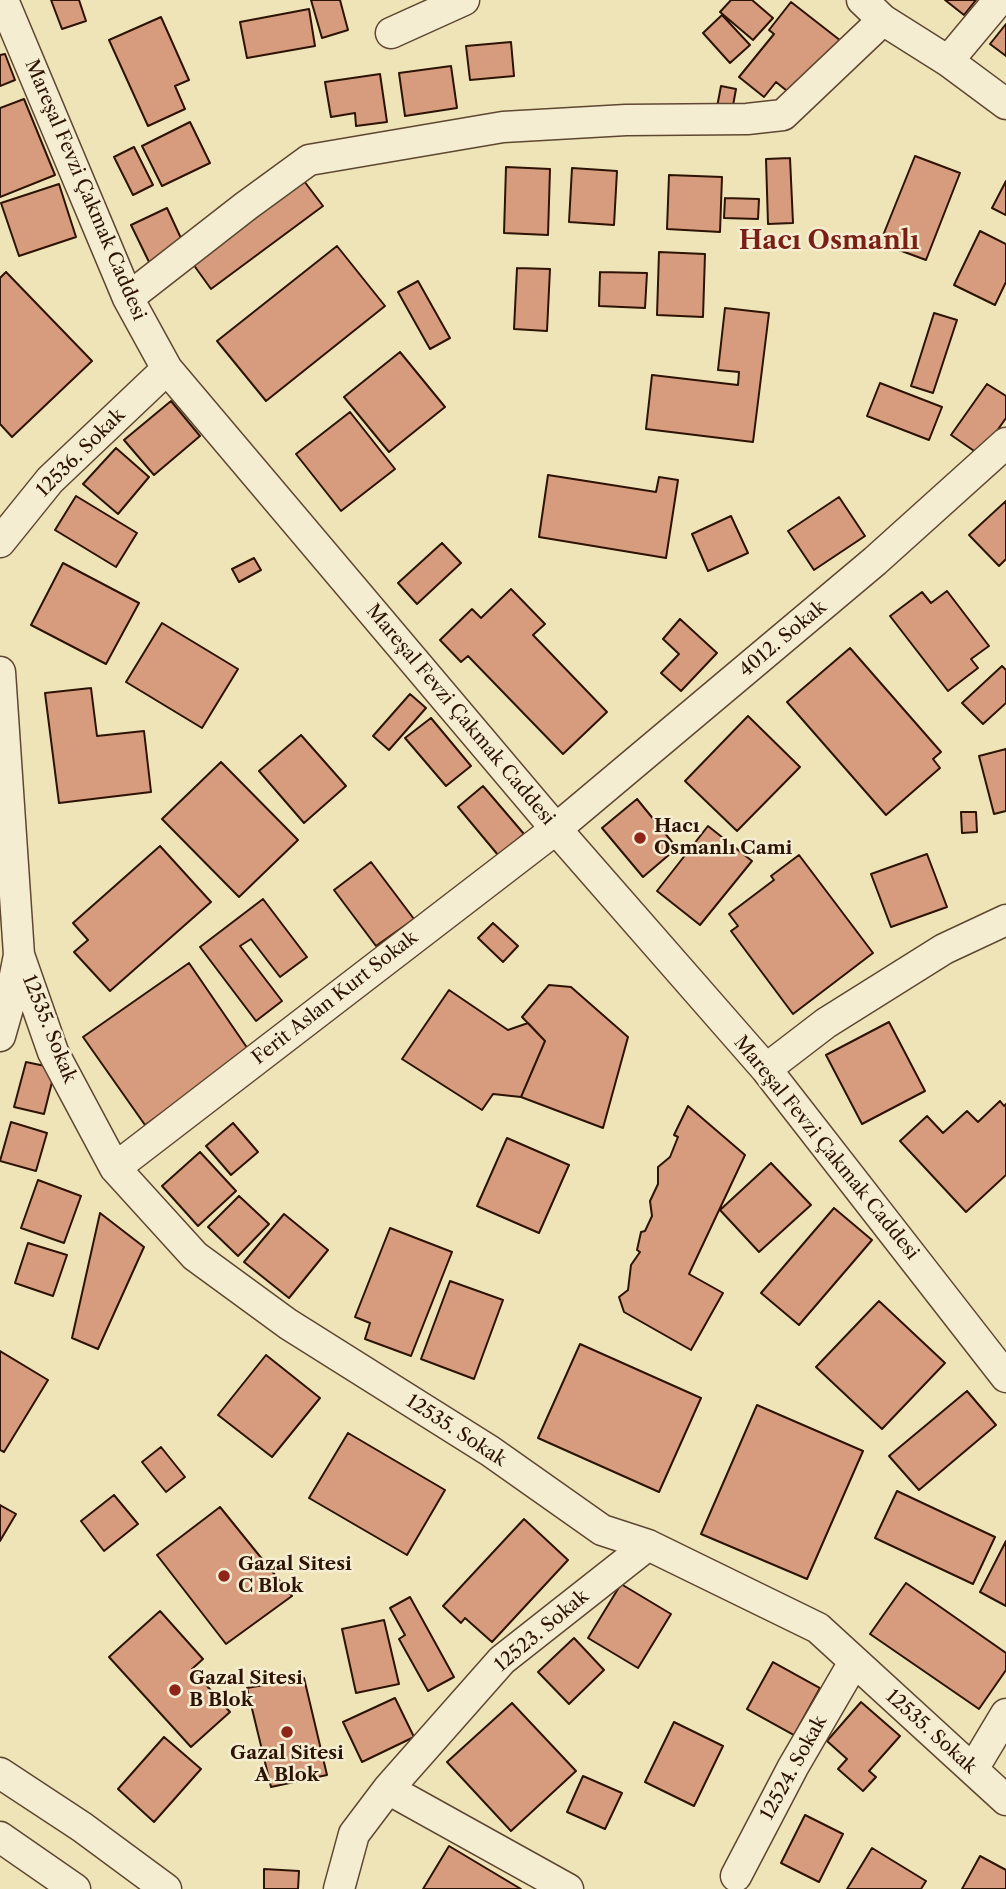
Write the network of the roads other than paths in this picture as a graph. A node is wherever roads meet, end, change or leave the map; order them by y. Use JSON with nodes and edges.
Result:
{"nodes":[{"id":1,"x":3,"y":0,"type":"edge"},
{"id":2,"x":464,"y":0,"type":"edge"},
{"id":3,"x":999,"y":0,"type":"edge"},
{"id":4,"x":872,"y":10,"type":"edge"},
{"id":5,"x":391,"y":33,"type":"dead end"},
{"id":6,"x":948,"y":61,"type":"junction"},
{"id":7,"x":1006,"y":104,"type":"edge"},
{"id":8,"x":128,"y":298,"type":"junction"},
{"id":9,"x":167,"y":369,"type":"junction"},
{"id":10,"x":1006,"y":443,"type":"edge"},
{"id":11,"x":0,"y":542,"type":"edge"},
{"id":12,"x":0,"y":672,"type":"edge"},
{"id":13,"x":5,"y":819,"type":"edge"},
{"id":14,"x":556,"y":829,"type":"junction"},
{"id":15,"x":1006,"y":920,"type":"edge"},
{"id":16,"x":19,"y":955,"type":"junction"},
{"id":17,"x":0,"y":1036,"type":"edge"},
{"id":18,"x":766,"y":1069,"type":"junction"},
{"id":19,"x":115,"y":1168,"type":"junction"},
{"id":20,"x":1006,"y":1377,"type":"edge"},
{"id":21,"x":648,"y":1545,"type":"junction"},
{"id":22,"x":854,"y":1662,"type":"junction"},
{"id":23,"x":1006,"y":1714,"type":"edge"},
{"id":24,"x":972,"y":1769,"type":"junction"},
{"id":25,"x":0,"y":1773,"type":"edge"},
{"id":26,"x":388,"y":1789,"type":"junction"},
{"id":27,"x":1006,"y":1800,"type":"edge"},
{"id":28,"x":0,"y":1837,"type":"edge"},
{"id":29,"x":736,"y":1876,"type":"dead end"},
{"id":30,"x":75,"y":1889,"type":"edge"},
{"id":31,"x":166,"y":1889,"type":"edge"},
{"id":32,"x":339,"y":1889,"type":"edge"},
{"id":33,"x":568,"y":1889,"type":"edge"}],
"edges":[{"from":1,"to":8,"type":"street","name":"Mareşal Fevzi Çakmak Caddesi"},
{"from":2,"to":5,"type":"street"},
{"from":3,"to":6,"type":"street"},
{"from":4,"to":6,"type":"street"},
{"from":4,"to":8,"type":"street"},
{"from":6,"to":7,"type":"street"},
{"from":8,"to":9,"type":"street","name":"Mareşal Fevzi Çakmak Caddesi"},
{"from":9,"to":11,"type":"street","name":"12536. Sokak"},
{"from":9,"to":14,"type":"street","name":"Mareşal Fevzi Çakmak Caddesi"},
{"from":10,"to":14,"type":"street","name":"4012. Sokak"},
{"from":12,"to":13,"type":"street"},
{"from":13,"to":16,"type":"street"},
{"from":14,"to":18,"type":"street","name":"Mareşal Fevzi Çakmak Caddesi"},
{"from":14,"to":19,"type":"street","name":"Ferit Aslan Kurt Sokak"},
{"from":15,"to":18,"type":"street"},
{"from":16,"to":17,"type":"street"},
{"from":16,"to":19,"type":"street","name":"12535. Sokak"},
{"from":18,"to":20,"type":"street","name":"Mareşal Fevzi Çakmak Caddesi"},
{"from":19,"to":21,"type":"street","name":"12535. Sokak"},
{"from":21,"to":22,"type":"street","name":"12535. Sokak"},
{"from":21,"to":26,"type":"street","name":"12523. Sokak"},
{"from":22,"to":24,"type":"street","name":"12535. Sokak"},
{"from":22,"to":29,"type":"street","name":"12524. Sokak"},
{"from":23,"to":24,"type":"street"},
{"from":24,"to":27,"type":"street","name":"12535. Sokak"},
{"from":25,"to":31,"type":"street"},
{"from":26,"to":32,"type":"street","name":"12523. Sokak"},
{"from":26,"to":33,"type":"street"},
{"from":28,"to":30,"type":"street"}]}
